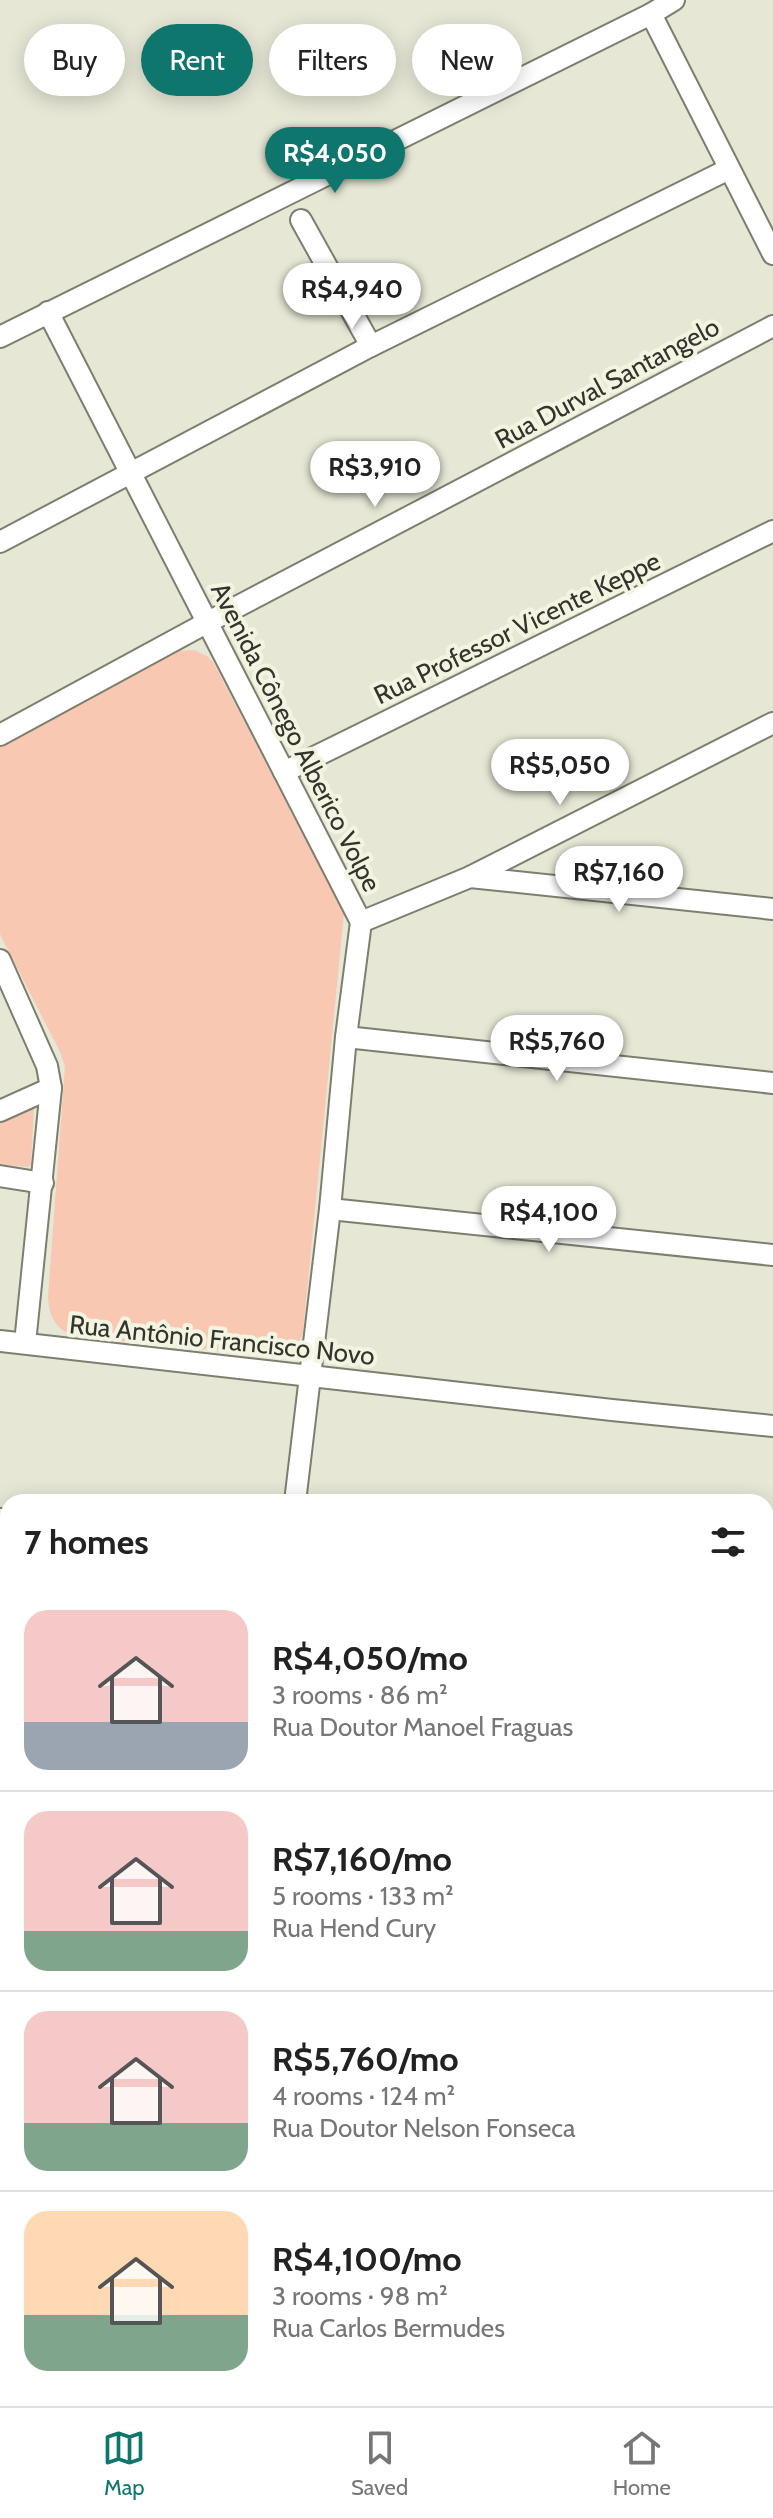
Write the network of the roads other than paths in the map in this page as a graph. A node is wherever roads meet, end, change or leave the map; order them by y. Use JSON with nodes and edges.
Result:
{"nodes":[{"id":1,"x":674,"y":0,"type":"edge"},
{"id":2,"x":651,"y":14,"type":"junction"},
{"id":3,"x":729,"y":169,"type":"junction"},
{"id":4,"x":301,"y":220,"type":"dead end"},
{"id":5,"x":773,"y":254,"type":"edge"},
{"id":6,"x":48,"y":312,"type":"junction"},
{"id":7,"x":773,"y":326,"type":"edge"},
{"id":8,"x":0,"y":337,"type":"edge"},
{"id":9,"x":371,"y":346,"type":"junction"},
{"id":10,"x":133,"y":474,"type":"junction"},
{"id":11,"x":773,"y":531,"type":"edge"},
{"id":12,"x":0,"y":542,"type":"edge"},
{"id":13,"x":208,"y":622,"type":"junction"},
{"id":14,"x":773,"y":723,"type":"edge"},
{"id":15,"x":763,"y":734,"type":"edge"},
{"id":16,"x":0,"y":735,"type":"edge"},
{"id":17,"x":284,"y":772,"type":"junction"},
{"id":18,"x":470,"y":877,"type":"junction"},
{"id":19,"x":773,"y":909,"type":"edge"},
{"id":20,"x":361,"y":922,"type":"junction"},
{"id":21,"x":0,"y":960,"type":"edge"},
{"id":22,"x":346,"y":1037,"type":"junction"},
{"id":23,"x":773,"y":1083,"type":"edge"},
{"id":24,"x":51,"y":1088,"type":"junction"},
{"id":25,"x":0,"y":1111,"type":"edge"},
{"id":26,"x":0,"y":1176,"type":"edge"},
{"id":27,"x":43,"y":1183,"type":"junction"},
{"id":28,"x":330,"y":1209,"type":"junction"},
{"id":29,"x":773,"y":1255,"type":"edge"},
{"id":30,"x":0,"y":1341,"type":"edge"},
{"id":31,"x":25,"y":1343,"type":"junction"},
{"id":32,"x":311,"y":1376,"type":"junction"},
{"id":33,"x":773,"y":1426,"type":"edge"},
{"id":34,"x":296,"y":1494,"type":"edge"}],
"edges":[{"from":1,"to":2,"type":"street"},
{"from":2,"to":3,"type":"street"},
{"from":2,"to":6,"type":"street"},
{"from":3,"to":5,"type":"street"},
{"from":3,"to":9,"type":"street"},
{"from":4,"to":9,"type":"street"},
{"from":6,"to":8,"type":"street"},
{"from":6,"to":10,"type":"street","name":"Avenida Cônego Alberico Volpe"},
{"from":7,"to":13,"type":"street","name":"Rua Durval Santangelo"},
{"from":9,"to":10,"type":"street"},
{"from":10,"to":12,"type":"street"},
{"from":10,"to":13,"type":"street","name":"Avenida Cônego Alberico Volpe"},
{"from":11,"to":17,"type":"street","name":"Rua Professor Vicente Keppe"},
{"from":13,"to":16,"type":"street","name":"Rua Durval Santangelo"},
{"from":13,"to":17,"type":"street","name":"Avenida Cônego Alberico Volpe"},
{"from":14,"to":15,"type":"street"},
{"from":15,"to":18,"type":"street"},
{"from":17,"to":20,"type":"street","name":"Avenida Cônego Alberico Volpe"},
{"from":18,"to":19,"type":"street"},
{"from":18,"to":20,"type":"street"},
{"from":20,"to":22,"type":"street","name":"Avenida Cônego Alberico Volpe"},
{"from":21,"to":24,"type":"street"},
{"from":22,"to":23,"type":"street"},
{"from":22,"to":28,"type":"street","name":"Avenida Cônego Alberico Volpe"},
{"from":24,"to":25,"type":"street"},
{"from":24,"to":27,"type":"street"},
{"from":26,"to":27,"type":"street"},
{"from":27,"to":31,"type":"street"},
{"from":28,"to":29,"type":"street"},
{"from":28,"to":32,"type":"street","name":"Avenida Cônego Alberico Volpe"},
{"from":30,"to":31,"type":"street","name":"Rua Antônio Francisco Novo"},
{"from":31,"to":32,"type":"street","name":"Rua Antônio Francisco Novo"},
{"from":32,"to":33,"type":"street","name":"Rua Antônio Francisco Novo"},
{"from":32,"to":34,"type":"street","name":"Avenida Cônego Alberico Volpe"}]}
